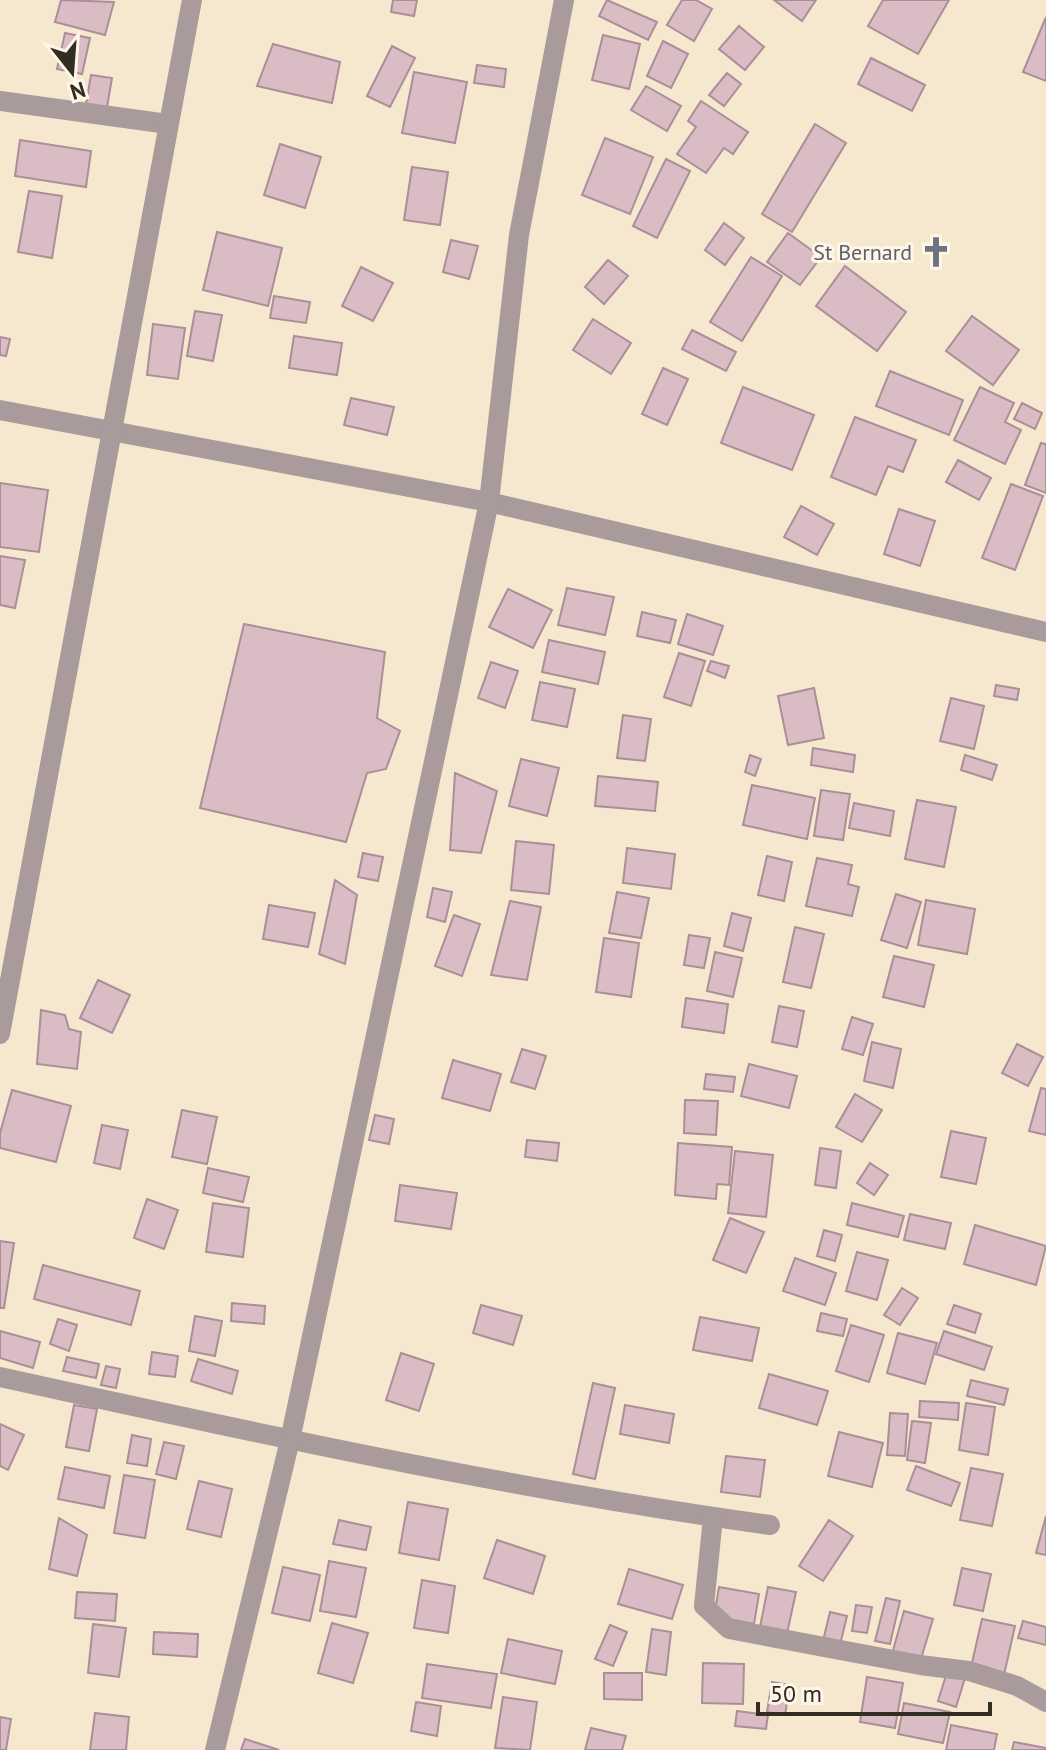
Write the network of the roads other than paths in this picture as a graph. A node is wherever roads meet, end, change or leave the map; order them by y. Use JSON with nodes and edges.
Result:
{"nodes":[{"id":1,"x":192,"y":0,"type":"edge"},
{"id":2,"x":564,"y":0,"type":"edge"},
{"id":3,"x":0,"y":101,"type":"edge"},
{"id":4,"x":168,"y":124,"type":"junction"},
{"id":5,"x":0,"y":410,"type":"edge"},
{"id":6,"x":112,"y":431,"type":"junction"},
{"id":7,"x":489,"y":502,"type":"junction"},
{"id":8,"x":1046,"y":630,"type":"edge"},
{"id":9,"x":0,"y":1034,"type":"edge"},
{"id":10,"x":0,"y":1377,"type":"edge"},
{"id":11,"x":290,"y":1440,"type":"junction"},
{"id":12,"x":713,"y":1517,"type":"junction"},
{"id":13,"x":770,"y":1525,"type":"dead end"},
{"id":14,"x":1046,"y":1702,"type":"edge"},
{"id":15,"x":215,"y":1750,"type":"edge"}],
"edges":[{"from":1,"to":4,"type":"street"},
{"from":2,"to":7,"type":"street"},
{"from":3,"to":4,"type":"street"},
{"from":4,"to":6,"type":"street"},
{"from":5,"to":6,"type":"street"},
{"from":6,"to":7,"type":"street"},
{"from":6,"to":9,"type":"street"},
{"from":7,"to":8,"type":"street"},
{"from":7,"to":11,"type":"street"},
{"from":10,"to":11,"type":"street"},
{"from":11,"to":12,"type":"street"},
{"from":11,"to":15,"type":"street"},
{"from":12,"to":13,"type":"street"},
{"from":12,"to":14,"type":"street"}]}
